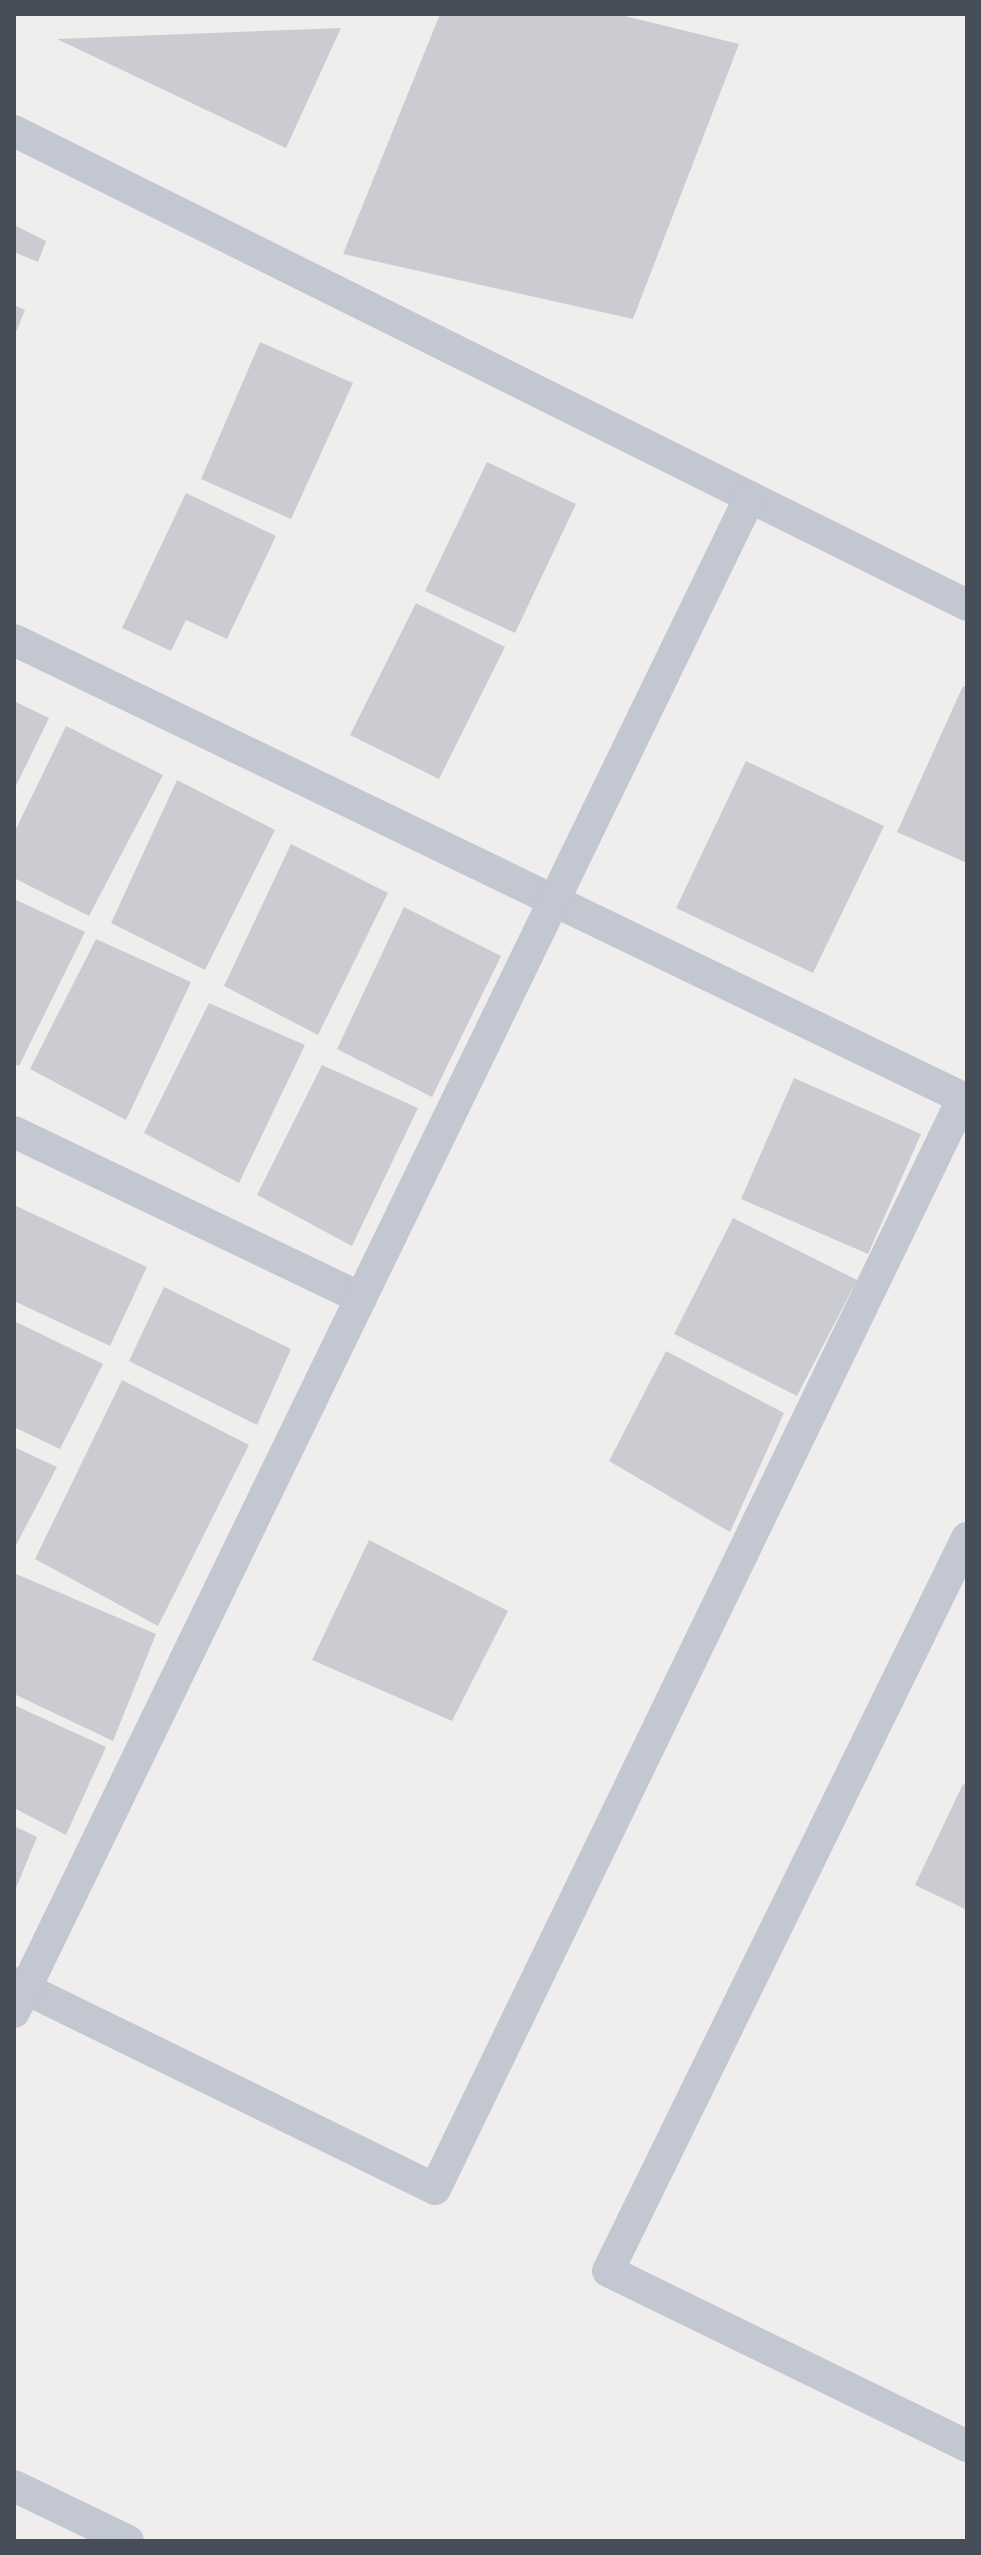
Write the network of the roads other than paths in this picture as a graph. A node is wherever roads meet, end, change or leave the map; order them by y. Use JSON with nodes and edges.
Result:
{"nodes":[{"id":1,"x":14,"y":131,"type":"edge"},
{"id":2,"x":750,"y":497,"type":"junction"},
{"id":3,"x":967,"y":605,"type":"edge"},
{"id":4,"x":14,"y":640,"type":"edge"},
{"id":5,"x":554,"y":901,"type":"junction"},
{"id":6,"x":14,"y":1132,"type":"edge"},
{"id":7,"x":361,"y":1298,"type":"junction"},
{"id":8,"x":967,"y":1538,"type":"edge"},
{"id":9,"x":18,"y":1995,"type":"edge"},
{"id":10,"x":967,"y":2446,"type":"edge"},
{"id":11,"x":14,"y":2486,"type":"edge"},
{"id":12,"x":128,"y":2541,"type":"edge"}],
"edges":[{"from":1,"to":2,"type":"street"},
{"from":2,"to":3,"type":"street"},
{"from":2,"to":5,"type":"street"},
{"from":4,"to":5,"type":"street"},
{"from":5,"to":7,"type":"street"},
{"from":5,"to":9,"type":"street"},
{"from":6,"to":7,"type":"street"},
{"from":7,"to":9,"type":"street"},
{"from":8,"to":10,"type":"street"},
{"from":11,"to":12,"type":"street"}]}
